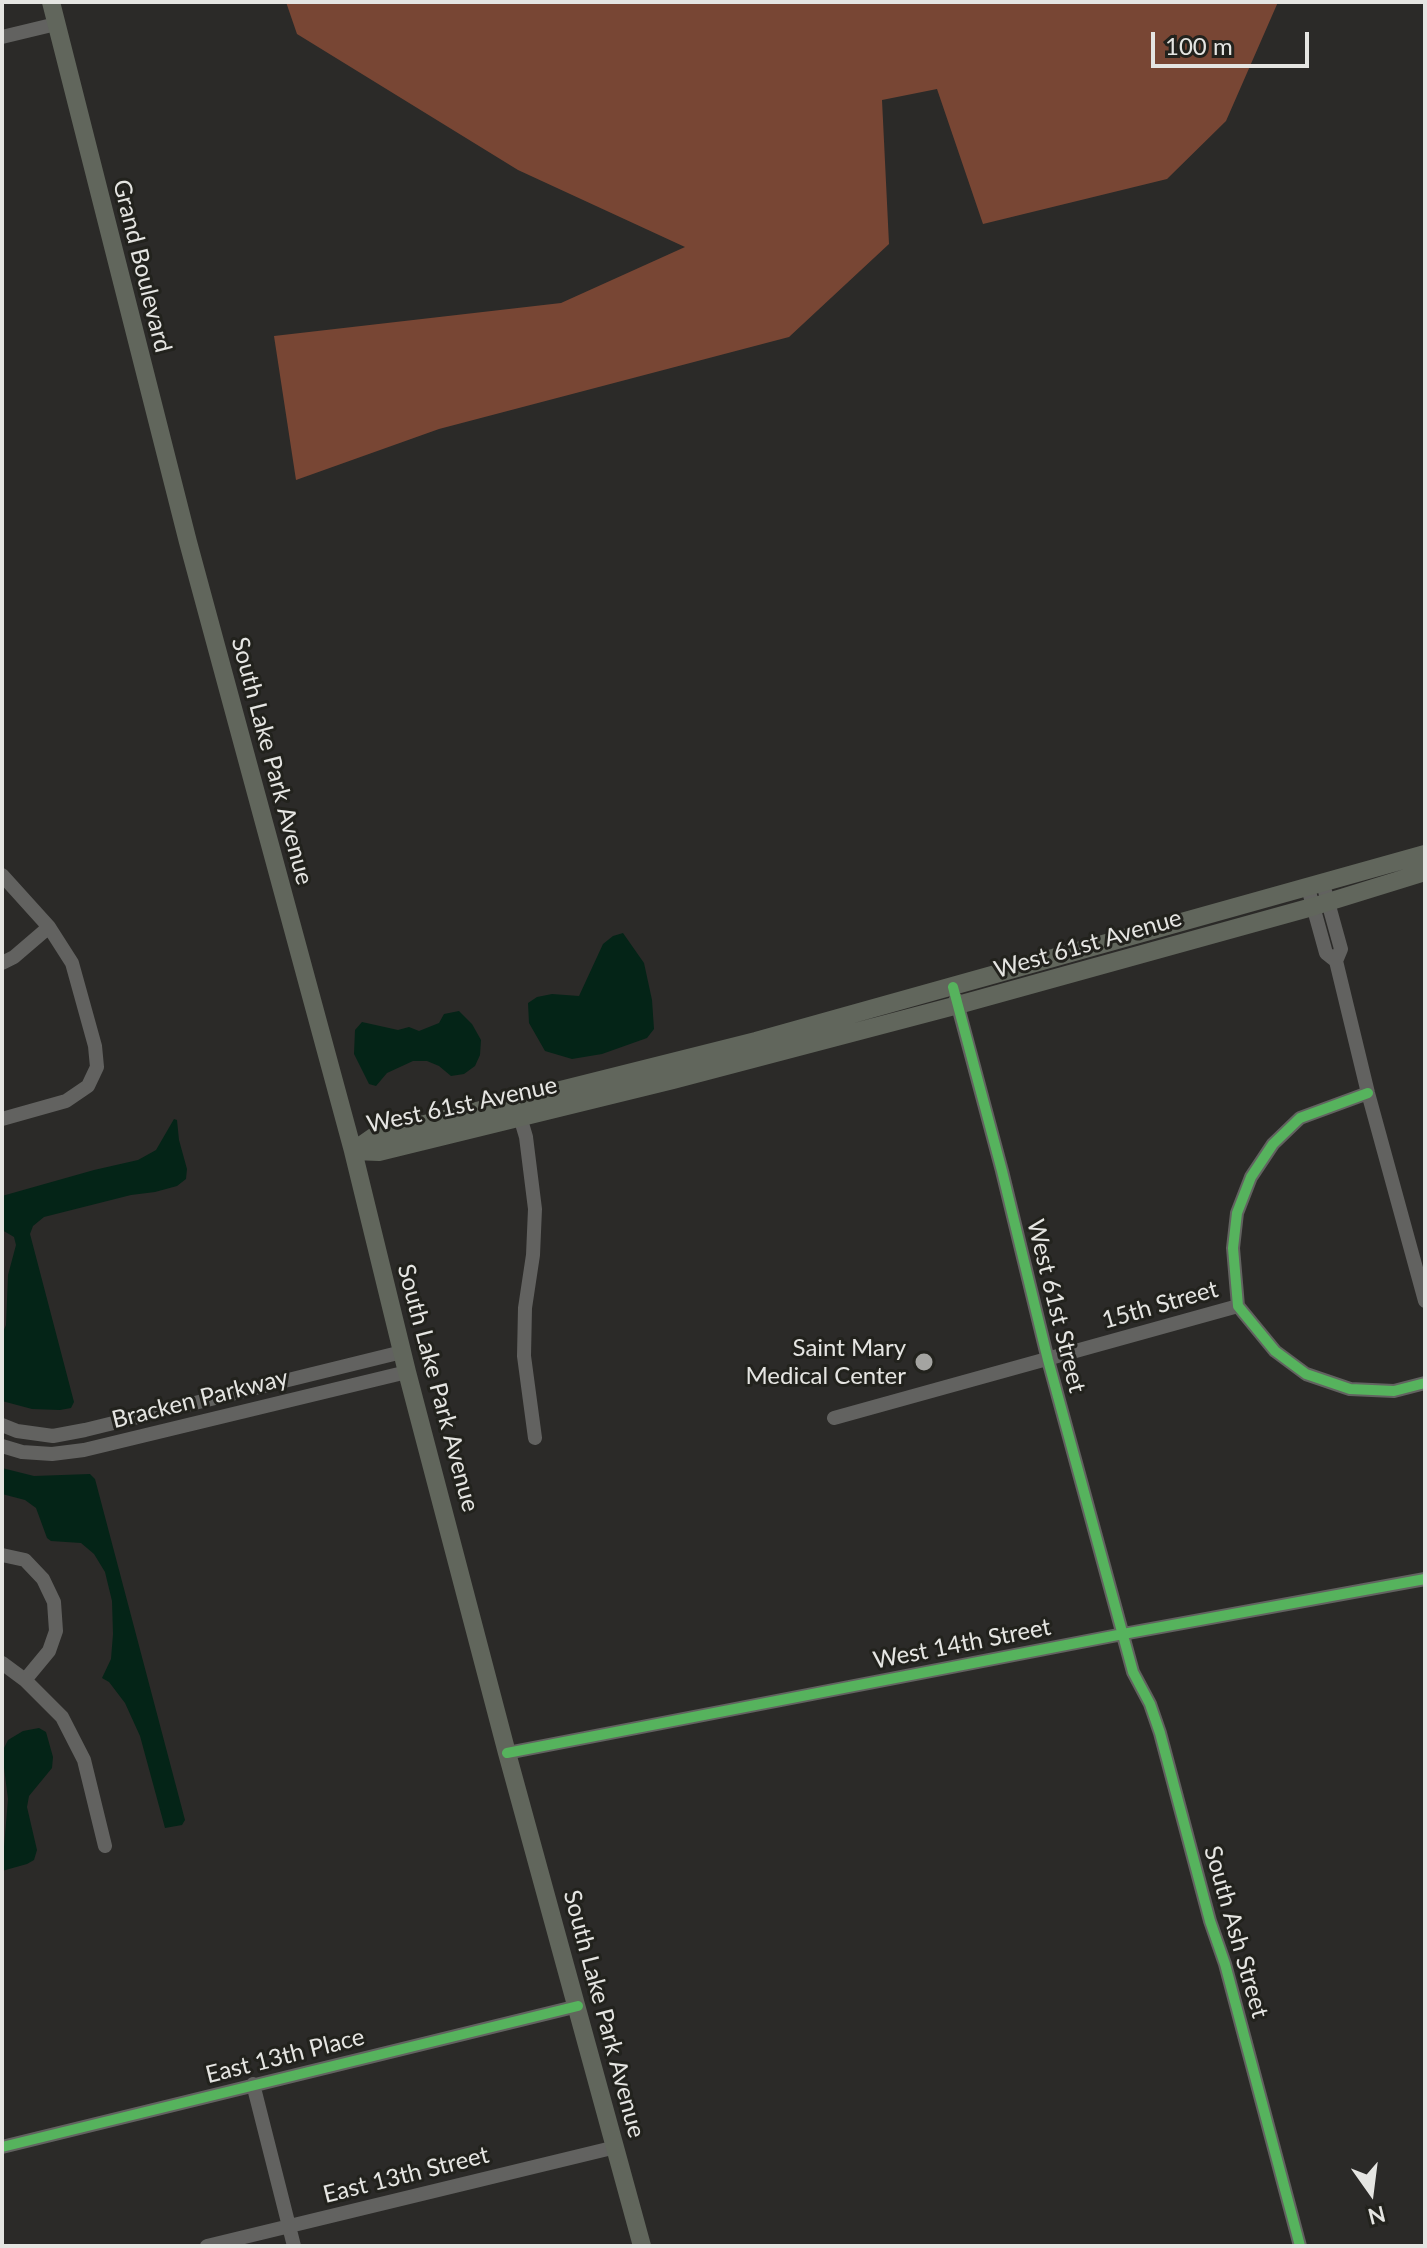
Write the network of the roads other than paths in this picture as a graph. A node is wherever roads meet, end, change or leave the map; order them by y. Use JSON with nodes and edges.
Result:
{"nodes":[{"id":1,"x":51,"y":2,"type":"edge"},
{"id":2,"x":56,"y":24,"type":"junction"},
{"id":3,"x":2,"y":37,"type":"edge"},
{"id":4,"x":188,"y":542,"type":"joint"},
{"id":5,"x":1425,"y":854,"type":"edge"},
{"id":6,"x":1425,"y":872,"type":"edge"},
{"id":7,"x":2,"y":875,"type":"edge"},
{"id":8,"x":1318,"y":895,"type":"junction"},
{"id":9,"x":49,"y":927,"type":"junction"},
{"id":10,"x":2,"y":963,"type":"edge"},
{"id":11,"x":953,"y":987,"type":"junction"},
{"id":12,"x":958,"y":1005,"type":"junction"},
{"id":13,"x":1368,"y":1093,"type":"junction"},
{"id":14,"x":518,"y":1109,"type":"junction"},
{"id":15,"x":2,"y":1119,"type":"edge"},
{"id":16,"x":353,"y":1151,"type":"junction"},
{"id":17,"x":1425,"y":1301,"type":"edge"},
{"id":18,"x":1238,"y":1306,"type":"junction"},
{"id":19,"x":402,"y":1352,"type":"junction"},
{"id":20,"x":1048,"y":1360,"type":"junction"},
{"id":21,"x":407,"y":1372,"type":"junction"},
{"id":22,"x":1425,"y":1383,"type":"edge"},
{"id":23,"x":239,"y":1392,"type":"junction"},
{"id":24,"x":243,"y":1411,"type":"junction"},
{"id":25,"x":834,"y":1418,"type":"dead end"},
{"id":26,"x":2,"y":1425,"type":"edge"},
{"id":27,"x":535,"y":1438,"type":"dead end"},
{"id":28,"x":2,"y":1446,"type":"edge"},
{"id":29,"x":2,"y":1555,"type":"edge"},
{"id":30,"x":1425,"y":1579,"type":"edge"},
{"id":31,"x":1123,"y":1634,"type":"junction"},
{"id":32,"x":2,"y":1663,"type":"edge"},
{"id":33,"x":25,"y":1680,"type":"junction"},
{"id":34,"x":507,"y":1753,"type":"junction"},
{"id":35,"x":105,"y":1846,"type":"dead end"},
{"id":36,"x":578,"y":2006,"type":"junction"},
{"id":37,"x":253,"y":2084,"type":"junction"},
{"id":38,"x":2,"y":2147,"type":"edge"},
{"id":39,"x":616,"y":2147,"type":"junction"},
{"id":40,"x":289,"y":2226,"type":"junction"},
{"id":41,"x":207,"y":2246,"type":"edge"},
{"id":42,"x":294,"y":2246,"type":"edge"},
{"id":43,"x":642,"y":2246,"type":"edge"},
{"id":44,"x":1300,"y":2246,"type":"edge"}],
"edges":[{"from":1,"to":2,"type":"main road","name":"Grand Boulevard"},
{"from":2,"to":3,"type":"street"},
{"from":2,"to":4,"type":"main road","name":"Grand Boulevard"},
{"from":4,"to":16,"type":"main road","name":"South Lake Park Avenue"},
{"from":5,"to":8,"type":"main road","name":"West 61st Avenue"},
{"from":6,"to":8,"type":"main road","name":"West 61st Avenue"},
{"from":7,"to":9,"type":"street"},
{"from":8,"to":11,"type":"main road","name":"West 61st Avenue"},
{"from":8,"to":12,"type":"main road","name":"West 61st Avenue"},
{"from":8,"to":13,"type":"street"},
{"from":9,"to":10,"type":"street"},
{"from":9,"to":15,"type":"street"},
{"from":11,"to":12,"type":"street","name":"West 61st Street"},
{"from":11,"to":14,"type":"main road","name":"West 61st Avenue"},
{"from":12,"to":14,"type":"main road","name":"West 61st Avenue"},
{"from":12,"to":20,"type":"street","name":"West 61st Street"},
{"from":13,"to":17,"type":"street"},
{"from":13,"to":18,"type":"street"},
{"from":14,"to":16,"type":"main road","name":"West 61st Avenue"},
{"from":14,"to":27,"type":"street"},
{"from":16,"to":19,"type":"main road","name":"South Lake Park Avenue"},
{"from":18,"to":20,"type":"street","name":"15th Street"},
{"from":18,"to":22,"type":"street"},
{"from":19,"to":21,"type":"main road","name":"South Lake Park Avenue"},
{"from":19,"to":23,"type":"street","name":"Bracken Parkway"},
{"from":20,"to":25,"type":"street","name":"15th Street"},
{"from":20,"to":31,"type":"street","name":"West 61st Street"},
{"from":21,"to":24,"type":"street","name":"Bracken Parkway"},
{"from":21,"to":34,"type":"main road","name":"South Lake Park Avenue"},
{"from":23,"to":24,"type":"street"},
{"from":23,"to":26,"type":"street","name":"Bracken Parkway"},
{"from":24,"to":28,"type":"street","name":"Bracken Parkway"},
{"from":29,"to":33,"type":"street"},
{"from":30,"to":31,"type":"street","name":"West 14th Street"},
{"from":31,"to":34,"type":"street","name":"West 14th Street"},
{"from":31,"to":44,"type":"street","name":"South Ash Street"},
{"from":32,"to":33,"type":"street"},
{"from":33,"to":35,"type":"street"},
{"from":34,"to":36,"type":"main road","name":"South Lake Park Avenue"},
{"from":36,"to":37,"type":"street","name":"East 13th Place"},
{"from":36,"to":39,"type":"main road","name":"South Lake Park Avenue"},
{"from":37,"to":38,"type":"street","name":"East 13th Place"},
{"from":37,"to":40,"type":"street"},
{"from":39,"to":40,"type":"street","name":"East 13th Street"},
{"from":39,"to":43,"type":"main road","name":"South Lake Park Avenue"},
{"from":40,"to":41,"type":"street","name":"East 13th Street"},
{"from":40,"to":42,"type":"street"}]}
